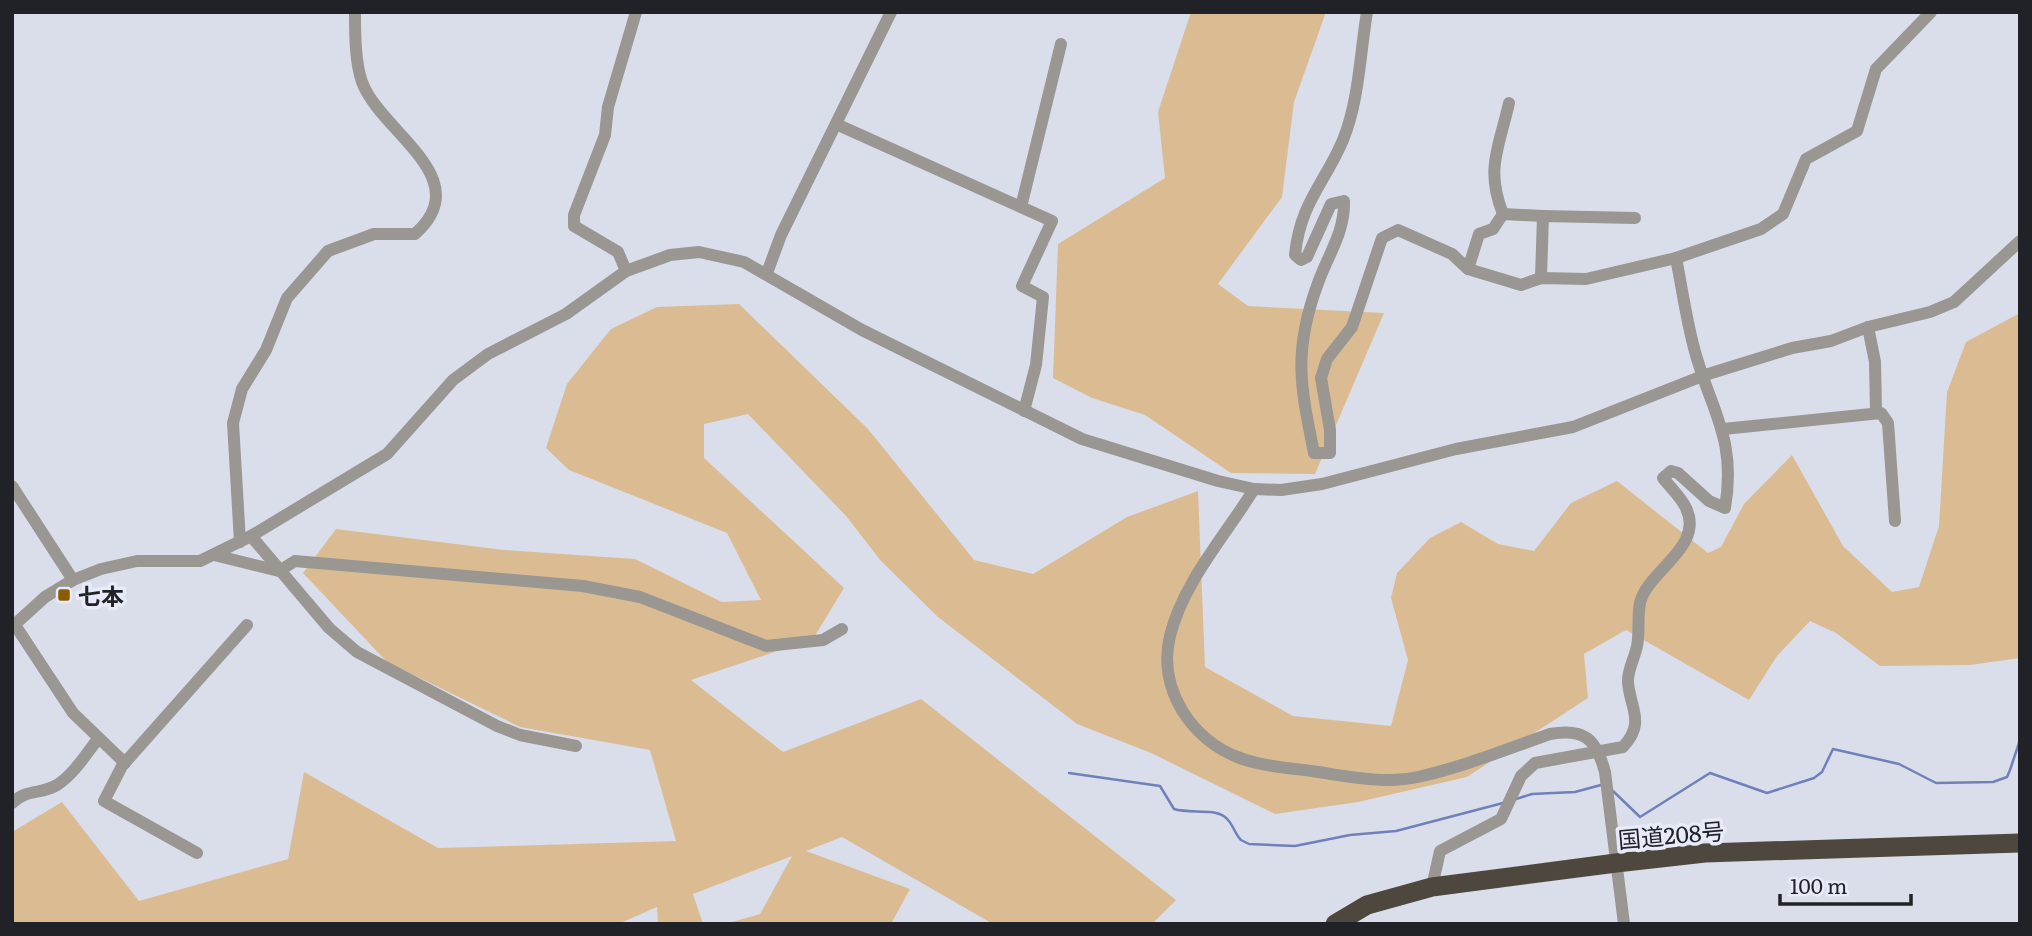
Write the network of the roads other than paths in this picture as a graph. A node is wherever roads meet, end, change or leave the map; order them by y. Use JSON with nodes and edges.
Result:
{"nodes":[{"id":1,"x":355,"y":12,"type":"edge"},
{"id":2,"x":636,"y":12,"type":"edge"},
{"id":3,"x":891,"y":12,"type":"edge"},
{"id":4,"x":1367,"y":12,"type":"edge"},
{"id":5,"x":1931,"y":12,"type":"edge"},
{"id":6,"x":1062,"y":44,"type":"dead end"},
{"id":7,"x":1509,"y":103,"type":"dead end"},
{"id":8,"x":836,"y":124,"type":"junction"},
{"id":9,"x":1021,"y":207,"type":"junction"},
{"id":10,"x":1503,"y":214,"type":"junction"},
{"id":11,"x":1543,"y":216,"type":"junction"},
{"id":12,"x":1635,"y":218,"type":"dead end"},
{"id":13,"x":2020,"y":241,"type":"edge"},
{"id":14,"x":1676,"y":258,"type":"junction"},
{"id":15,"x":1468,"y":269,"type":"junction"},
{"id":16,"x":626,"y":271,"type":"junction"},
{"id":17,"x":766,"y":273,"type":"junction"},
{"id":18,"x":1541,"y":278,"type":"junction"},
{"id":19,"x":1868,"y":327,"type":"junction"},
{"id":20,"x":1704,"y":375,"type":"junction"},
{"id":21,"x":1024,"y":411,"type":"junction"},
{"id":22,"x":1876,"y":412,"type":"junction"},
{"id":23,"x":1723,"y":429,"type":"junction"},
{"id":24,"x":12,"y":486,"type":"edge"},
{"id":25,"x":1254,"y":489,"type":"junction"},
{"id":26,"x":1895,"y":521,"type":"dead end"},
{"id":27,"x":246,"y":539,"type":"junction"},
{"id":28,"x":214,"y":555,"type":"junction"},
{"id":29,"x":279,"y":571,"type":"junction"},
{"id":30,"x":73,"y":580,"type":"junction"},
{"id":31,"x":247,"y":625,"type":"dead end"},
{"id":32,"x":13,"y":626,"type":"edge"},
{"id":33,"x":842,"y":629,"type":"dead end"},
{"id":34,"x":98,"y":739,"type":"junction"},
{"id":35,"x":576,"y":746,"type":"dead end"},
{"id":36,"x":1600,"y":752,"type":"junction"},
{"id":37,"x":125,"y":763,"type":"junction"},
{"id":38,"x":12,"y":803,"type":"edge"},
{"id":39,"x":2020,"y":843,"type":"edge"},
{"id":40,"x":197,"y":853,"type":"dead end"},
{"id":41,"x":1616,"y":863,"type":"junction"},
{"id":42,"x":1432,"y":887,"type":"junction"},
{"id":43,"x":1335,"y":924,"type":"edge"},
{"id":44,"x":1624,"y":924,"type":"edge"}],
"edges":[{"from":1,"to":27,"type":"street"},
{"from":2,"to":16,"type":"street"},
{"from":3,"to":8,"type":"street"},
{"from":4,"to":15,"type":"street"},
{"from":5,"to":14,"type":"street"},
{"from":6,"to":9,"type":"street"},
{"from":7,"to":10,"type":"street"},
{"from":8,"to":9,"type":"street"},
{"from":8,"to":17,"type":"street"},
{"from":9,"to":21,"type":"street"},
{"from":10,"to":11,"type":"street"},
{"from":10,"to":15,"type":"street"},
{"from":11,"to":12,"type":"street"},
{"from":11,"to":18,"type":"street"},
{"from":13,"to":19,"type":"street"},
{"from":14,"to":18,"type":"street"},
{"from":14,"to":20,"type":"street"},
{"from":15,"to":18,"type":"street"},
{"from":16,"to":17,"type":"street"},
{"from":16,"to":27,"type":"street"},
{"from":17,"to":21,"type":"street"},
{"from":19,"to":20,"type":"street"},
{"from":19,"to":22,"type":"street"},
{"from":20,"to":23,"type":"street"},
{"from":20,"to":25,"type":"street"},
{"from":21,"to":25,"type":"street"},
{"from":22,"to":23,"type":"street"},
{"from":22,"to":26,"type":"street"},
{"from":23,"to":36,"type":"street"},
{"from":24,"to":30,"type":"street"},
{"from":25,"to":36,"type":"street"},
{"from":27,"to":28,"type":"street"},
{"from":27,"to":29,"type":"street"},
{"from":28,"to":29,"type":"street"},
{"from":28,"to":30,"type":"street"},
{"from":29,"to":33,"type":"street"},
{"from":29,"to":35,"type":"street"},
{"from":30,"to":32,"type":"street"},
{"from":31,"to":37,"type":"street"},
{"from":32,"to":34,"type":"street"},
{"from":34,"to":37,"type":"street"},
{"from":34,"to":38,"type":"street"},
{"from":36,"to":41,"type":"street"},
{"from":36,"to":42,"type":"street"},
{"from":37,"to":40,"type":"street"},
{"from":39,"to":41,"type":"highway","name":"国道208号"},
{"from":41,"to":42,"type":"highway","name":"国道208号"},
{"from":41,"to":44,"type":"street"},
{"from":42,"to":43,"type":"highway","name":"国道208号"}]}
